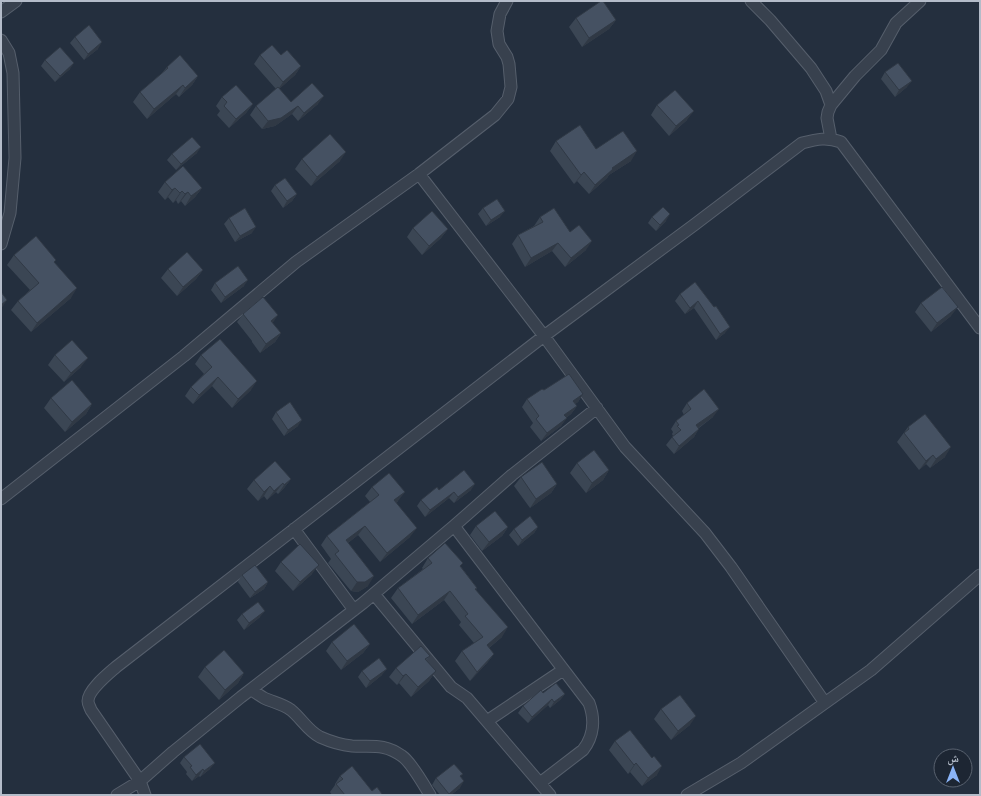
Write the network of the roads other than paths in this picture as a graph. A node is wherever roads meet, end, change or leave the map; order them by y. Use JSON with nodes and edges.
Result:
{"nodes":[{"id":1,"x":16,"y":1,"type":"edge"},
{"id":2,"x":507,"y":1,"type":"edge"},
{"id":3,"x":751,"y":1,"type":"edge"},
{"id":4,"x":920,"y":1,"type":"edge"},
{"id":5,"x":1,"y":12,"type":"edge"},
{"id":6,"x":1,"y":40,"type":"edge"},
{"id":7,"x":831,"y":105,"type":"junction"},
{"id":8,"x":831,"y":139,"type":"junction"},
{"id":9,"x":419,"y":174,"type":"junction"},
{"id":10,"x":1,"y":244,"type":"edge"},
{"id":11,"x":980,"y":328,"type":"edge"},
{"id":12,"x":544,"y":336,"type":"junction"},
{"id":13,"x":597,"y":408,"type":"junction"},
{"id":14,"x":1,"y":499,"type":"edge"},
{"id":15,"x":454,"y":526,"type":"junction"},
{"id":16,"x":294,"y":529,"type":"junction"},
{"id":17,"x":980,"y":576,"type":"edge"},
{"id":18,"x":374,"y":594,"type":"junction"},
{"id":19,"x":354,"y":610,"type":"junction"},
{"id":20,"x":562,"y":670,"type":"junction"},
{"id":21,"x":251,"y":690,"type":"junction"},
{"id":22,"x":825,"y":703,"type":"junction"},
{"id":23,"x":487,"y":721,"type":"junction"},
{"id":24,"x":140,"y":781,"type":"junction"},
{"id":25,"x":540,"y":783,"type":"junction"},
{"id":26,"x":117,"y":795,"type":"edge"},
{"id":27,"x":145,"y":795,"type":"edge"},
{"id":28,"x":430,"y":795,"type":"edge"},
{"id":29,"x":550,"y":795,"type":"edge"},
{"id":30,"x":687,"y":795,"type":"edge"}],
"edges":[{"from":1,"to":5,"type":"street"},
{"from":2,"to":9,"type":"street"},
{"from":3,"to":7,"type":"street"},
{"from":4,"to":7,"type":"street"},
{"from":6,"to":10,"type":"street"},
{"from":7,"to":8,"type":"street"},
{"from":8,"to":11,"type":"street"},
{"from":8,"to":12,"type":"street"},
{"from":9,"to":12,"type":"street"},
{"from":9,"to":14,"type":"street"},
{"from":12,"to":13,"type":"street"},
{"from":12,"to":16,"type":"street"},
{"from":13,"to":15,"type":"street"},
{"from":13,"to":22,"type":"street"},
{"from":15,"to":18,"type":"street"},
{"from":15,"to":20,"type":"street"},
{"from":16,"to":19,"type":"street"},
{"from":16,"to":24,"type":"street"},
{"from":17,"to":22,"type":"street"},
{"from":18,"to":19,"type":"street"},
{"from":18,"to":23,"type":"street"},
{"from":19,"to":21,"type":"street"},
{"from":20,"to":23,"type":"street"},
{"from":20,"to":25,"type":"street"},
{"from":21,"to":24,"type":"street"},
{"from":21,"to":28,"type":"street"},
{"from":22,"to":30,"type":"street"},
{"from":23,"to":25,"type":"street"},
{"from":24,"to":26,"type":"street"},
{"from":24,"to":27,"type":"street"},
{"from":25,"to":29,"type":"street"}]}
